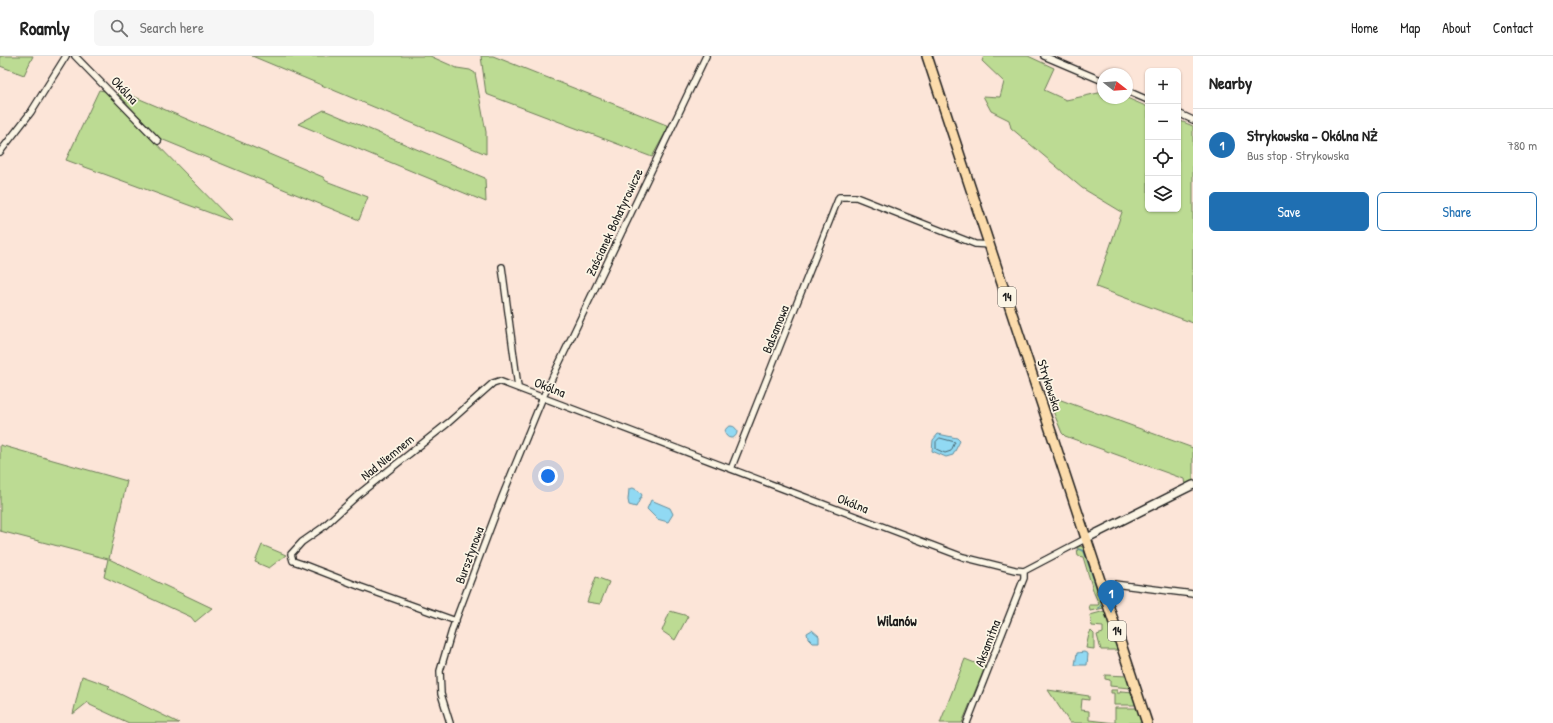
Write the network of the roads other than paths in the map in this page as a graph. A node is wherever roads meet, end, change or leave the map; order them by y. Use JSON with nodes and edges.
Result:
{"nodes":[{"id":1,"x":66,"y":56,"type":"edge"},
{"id":2,"x":75,"y":56,"type":"edge"},
{"id":3,"x":706,"y":56,"type":"edge"},
{"id":4,"x":927,"y":56,"type":"edge"},
{"id":5,"x":1044,"y":56,"type":"edge"},
{"id":6,"x":1097,"y":78,"type":"edge"},
{"id":7,"x":1133,"y":94,"type":"edge"},
{"id":8,"x":1145,"y":99,"type":"edge"},
{"id":9,"x":1181,"y":114,"type":"edge"},
{"id":10,"x":1193,"y":120,"type":"edge"},
{"id":11,"x":158,"y":141,"type":"dead end"},
{"id":12,"x":0,"y":152,"type":"edge"},
{"id":13,"x":990,"y":245,"type":"junction"},
{"id":14,"x":502,"y":267,"type":"dead end"},
{"id":15,"x":499,"y":380,"type":"joint"},
{"id":16,"x":518,"y":387,"type":"junction"},
{"id":17,"x":543,"y":397,"type":"junction"},
{"id":18,"x":730,"y":469,"type":"junction"},
{"id":19,"x":1193,"y":485,"type":"edge"},
{"id":20,"x":1087,"y":538,"type":"junction"},
{"id":21,"x":1024,"y":570,"type":"junction"},
{"id":22,"x":1102,"y":586,"type":"junction"},
{"id":23,"x":1193,"y":594,"type":"edge"},
{"id":24,"x":456,"y":621,"type":"junction"},
{"id":25,"x":450,"y":723,"type":"edge"},
{"id":26,"x":967,"y":723,"type":"edge"},
{"id":27,"x":1147,"y":723,"type":"edge"}],
"edges":[{"from":1,"to":12,"type":"street"},
{"from":2,"to":11,"type":"street","name":"Okólna"},
{"from":3,"to":17,"type":"street","name":"Zaścianek Bohatyrowicze"},
{"from":4,"to":13,"type":"main road","name":"Strykowska","number":"14"},
{"from":5,"to":6,"type":"street"},
{"from":7,"to":8,"type":"street"},
{"from":9,"to":10,"type":"street"},
{"from":13,"to":18,"type":"street","name":"Balsamowa"},
{"from":13,"to":20,"type":"main road","name":"Strykowska","number":"14"},
{"from":14,"to":16,"type":"street"},
{"from":15,"to":16,"type":"street","name":"Okólna"},
{"from":15,"to":24,"type":"street","name":"Nad Niemnem"},
{"from":16,"to":17,"type":"street","name":"Okólna"},
{"from":17,"to":18,"type":"street","name":"Okólna"},
{"from":17,"to":24,"type":"street","name":"Bursztynowa"},
{"from":18,"to":21,"type":"street","name":"Okólna"},
{"from":19,"to":20,"type":"street"},
{"from":20,"to":21,"type":"street"},
{"from":20,"to":22,"type":"main road","name":"Strykowska","number":"14"},
{"from":21,"to":26,"type":"street","name":"Aksamitna"},
{"from":22,"to":23,"type":"street"},
{"from":22,"to":27,"type":"main road","name":"Strykowska","number":"14"},
{"from":24,"to":25,"type":"street","name":"Bursztynowa"}]}
